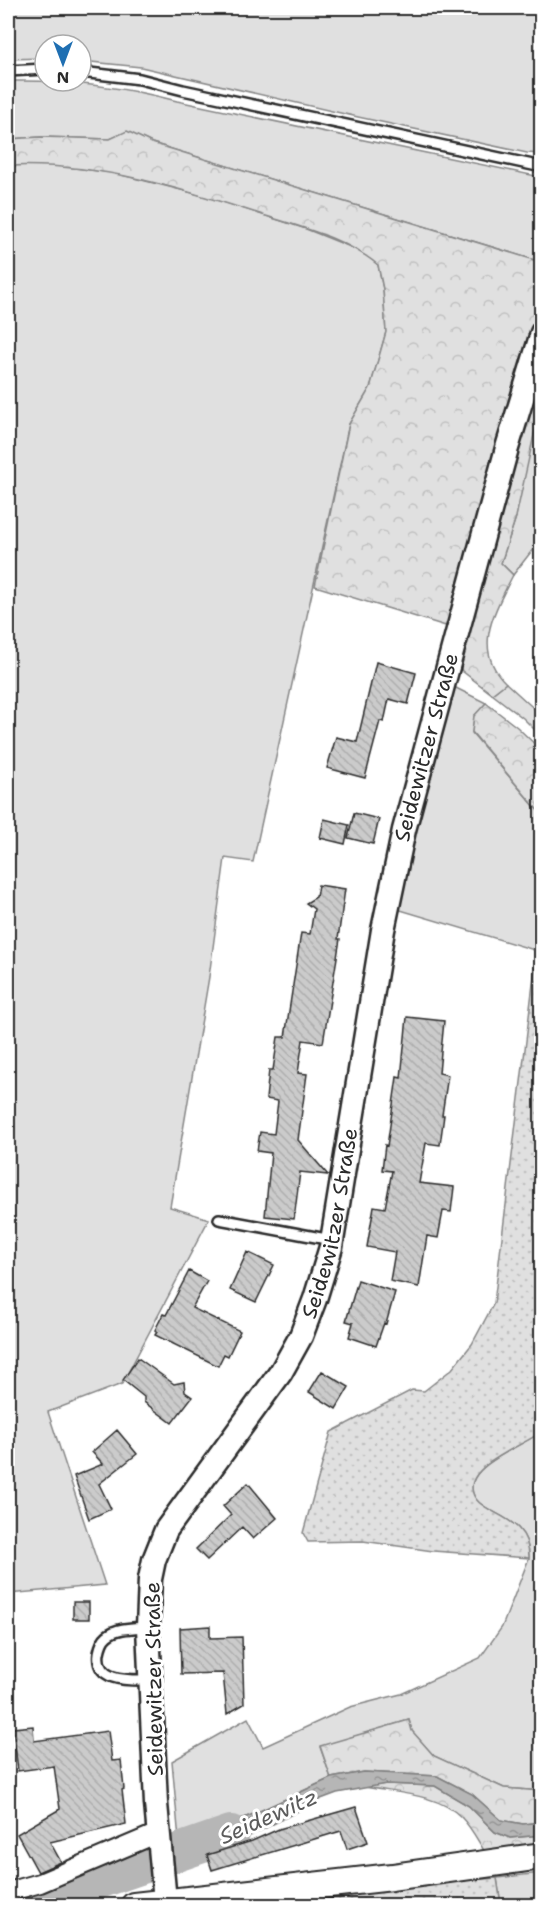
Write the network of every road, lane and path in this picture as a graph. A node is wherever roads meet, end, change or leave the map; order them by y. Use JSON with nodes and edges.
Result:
{"nodes":[{"id":1,"x":33,"y":70,"type":"edge"},
{"id":2,"x":8,"y":71,"type":"edge"},
{"id":3,"x":93,"y":73,"type":"edge"},
{"id":4,"x":542,"y":167,"type":"edge"},
{"id":5,"x":542,"y":333,"type":"edge"},
{"id":6,"x":219,"y":1220,"type":"dead end"},
{"id":7,"x":332,"y":1240,"type":"junction"},
{"id":8,"x":148,"y":1627,"type":"junction"},
{"id":9,"x":150,"y":1680,"type":"junction"},
{"id":10,"x":159,"y":1840,"type":"junction"},
{"id":11,"x":542,"y":1856,"type":"edge"},
{"id":12,"x":8,"y":1892,"type":"edge"},
{"id":13,"x":165,"y":1901,"type":"junction"},
{"id":14,"x":134,"y":1905,"type":"edge"}],
"edges":[{"from":1,"to":2,"type":"lane"},
{"from":3,"to":4,"type":"lane"},
{"from":5,"to":7,"type":"street","name":"Seidewitzer Straße"},
{"from":6,"to":7,"type":"lane"},
{"from":7,"to":8,"type":"street","name":"Seidewitzer Straße"},
{"from":8,"to":9,"type":"street","name":"Seidewitzer Straße"},
{"from":8,"to":9,"type":"lane"},
{"from":9,"to":10,"type":"street","name":"Seidewitzer Straße"},
{"from":10,"to":12,"type":"street"},
{"from":10,"to":13,"type":"street","name":"Seidewitzer Straße"},
{"from":11,"to":13,"type":"main road"},
{"from":13,"to":14,"type":"main road"}]}
